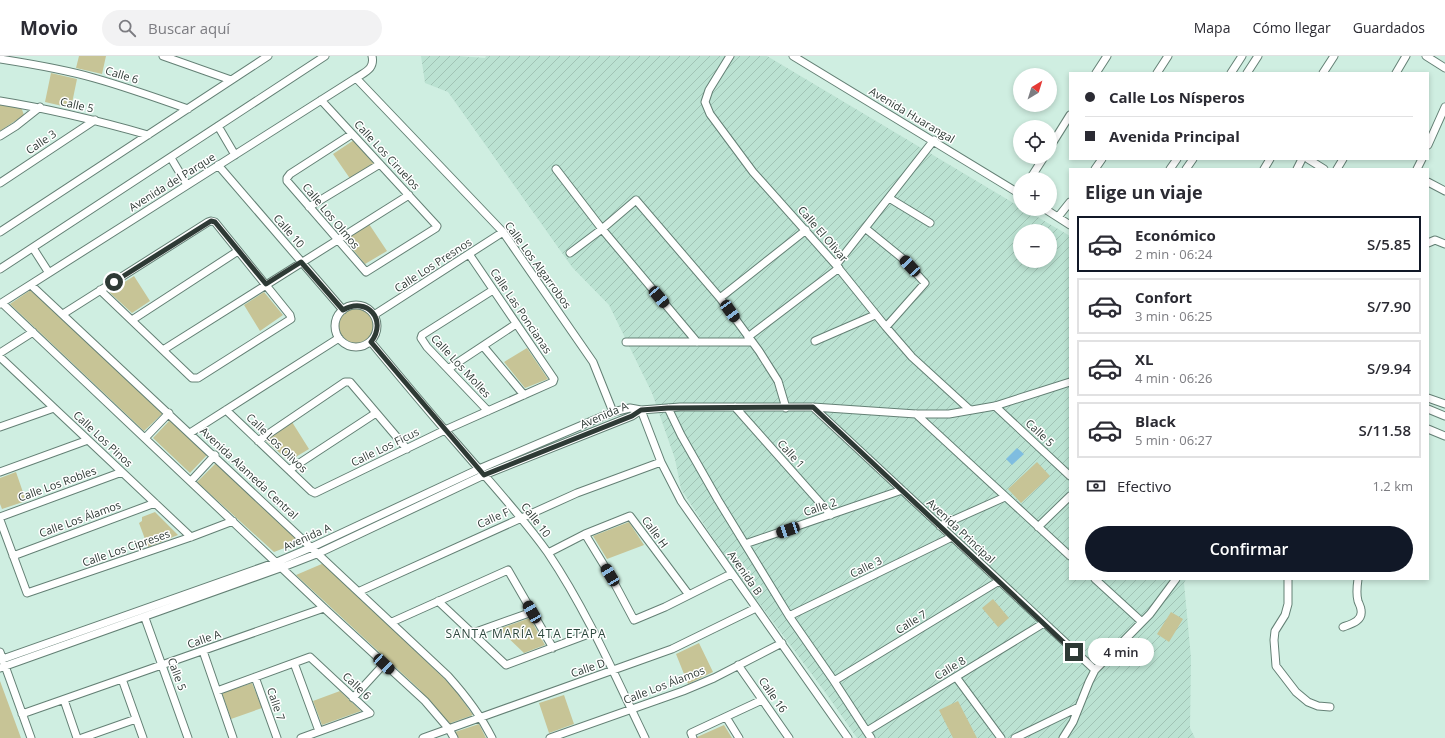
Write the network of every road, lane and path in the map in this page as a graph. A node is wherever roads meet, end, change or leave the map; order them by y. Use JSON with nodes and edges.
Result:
{"nodes":[{"id":1,"x":163,"y":56,"type":"edge"},
{"id":2,"x":267,"y":56,"type":"edge"},
{"id":3,"x":325,"y":56,"type":"edge"},
{"id":4,"x":372,"y":56,"type":"edge"},
{"id":5,"x":730,"y":56,"type":"edge"},
{"id":6,"x":793,"y":56,"type":"edge"},
{"id":7,"x":1107,"y":56,"type":"edge"},
{"id":8,"x":1168,"y":56,"type":"edge"},
{"id":9,"x":1242,"y":56,"type":"edge"},
{"id":10,"x":1258,"y":56,"type":"edge"},
{"id":11,"x":1334,"y":56,"type":"edge"},
{"id":12,"x":1406,"y":56,"type":"edge"},
{"id":13,"x":1426,"y":56,"type":"edge"},
{"id":14,"x":0,"y":59,"type":"edge"},
{"id":15,"x":1445,"y":68,"type":"edge"},
{"id":16,"x":1097,"y":72,"type":"edge"},
{"id":17,"x":1158,"y":72,"type":"edge"},
{"id":18,"x":1232,"y":72,"type":"edge"},
{"id":19,"x":1248,"y":72,"type":"edge"},
{"id":20,"x":1324,"y":72,"type":"edge"},
{"id":21,"x":1397,"y":72,"type":"edge"},
{"id":22,"x":356,"y":78,"type":"junction"},
{"id":23,"x":231,"y":80,"type":"junction"},
{"id":24,"x":321,"y":100,"type":"junction"},
{"id":25,"x":0,"y":101,"type":"edge"},
{"id":26,"x":40,"y":107,"type":"junction"},
{"id":27,"x":1445,"y":107,"type":"edge"},
{"id":28,"x":188,"y":109,"type":"junction"},
{"id":29,"x":1069,"y":117,"type":"edge"},
{"id":30,"x":95,"y":120,"type":"junction"},
{"id":31,"x":218,"y":126,"type":"junction"},
{"id":32,"x":352,"y":134,"type":"junction"},
{"id":33,"x":148,"y":135,"type":"junction"},
{"id":34,"x":0,"y":136,"type":"edge"},
{"id":35,"x":1057,"y":136,"type":"edge"},
{"id":36,"x":934,"y":140,"type":"junction"},
{"id":37,"x":1429,"y":143,"type":"edge"},
{"id":38,"x":235,"y":155,"type":"junction"},
{"id":39,"x":171,"y":158,"type":"junction"},
{"id":40,"x":1310,"y":160,"type":"edge"},
{"id":41,"x":380,"y":164,"type":"junction"},
{"id":42,"x":218,"y":165,"type":"junction"},
{"id":43,"x":1322,"y":168,"type":"edge"},
{"id":44,"x":556,"y":170,"type":"dead end"},
{"id":45,"x":1429,"y":182,"type":"edge"},
{"id":46,"x":0,"y":183,"type":"edge"},
{"id":47,"x":187,"y":185,"type":"junction"},
{"id":48,"x":1013,"y":190,"type":"edge"},
{"id":49,"x":1445,"y":190,"type":"edge"},
{"id":50,"x":409,"y":195,"type":"junction"},
{"id":51,"x":889,"y":198,"type":"junction"},
{"id":52,"x":1069,"y":203,"type":"edge"},
{"id":53,"x":309,"y":207,"type":"junction"},
{"id":54,"x":1058,"y":217,"type":"joint"},
{"id":55,"x":930,"y":223,"type":"dead end"},
{"id":56,"x":1069,"y":224,"type":"edge"},
{"id":57,"x":865,"y":228,"type":"junction"},
{"id":58,"x":602,"y":229,"type":"junction"},
{"id":59,"x":806,"y":230,"type":"junction"},
{"id":60,"x":0,"y":232,"type":"edge"},
{"id":61,"x":503,"y":232,"type":"junction"},
{"id":62,"x":336,"y":240,"type":"junction"},
{"id":63,"x":1429,"y":243,"type":"edge"},
{"id":64,"x":1445,"y":244,"type":"edge"},
{"id":65,"x":33,"y":248,"type":"junction"},
{"id":66,"x":238,"y":251,"type":"junction"},
{"id":67,"x":570,"y":253,"type":"dead end"},
{"id":68,"x":469,"y":254,"type":"junction"},
{"id":69,"x":301,"y":262,"type":"junction"},
{"id":70,"x":838,"y":266,"type":"junction"},
{"id":71,"x":0,"y":269,"type":"edge"},
{"id":72,"x":364,"y":271,"type":"joint"},
{"id":73,"x":49,"y":273,"type":"junction"},
{"id":74,"x":266,"y":284,"type":"junction"},
{"id":75,"x":31,"y":285,"type":"junction"},
{"id":76,"x":100,"y":290,"type":"junction"},
{"id":77,"x":493,"y":290,"type":"junction"},
{"id":78,"x":720,"y":298,"type":"junction"},
{"id":79,"x":1,"y":304,"type":"edge"},
{"id":80,"x":343,"y":310,"type":"junction"},
{"id":81,"x":63,"y":314,"type":"junction"},
{"id":82,"x":374,"y":315,"type":"junction"},
{"id":83,"x":875,"y":315,"type":"junction"},
{"id":84,"x":132,"y":320,"type":"junction"},
{"id":85,"x":516,"y":324,"type":"junction"},
{"id":86,"x":886,"y":327,"type":"junction"},
{"id":87,"x":33,"y":332,"type":"junction"},
{"id":88,"x":339,"y":338,"type":"junction"},
{"id":89,"x":750,"y":340,"type":"junction"},
{"id":90,"x":815,"y":341,"type":"dead end"},
{"id":91,"x":371,"y":342,"type":"junction"},
{"id":92,"x":626,"y":342,"type":"dead end"},
{"id":93,"x":697,"y":342,"type":"junction"},
{"id":94,"x":483,"y":346,"type":"junction"},
{"id":95,"x":163,"y":350,"type":"junction"},
{"id":96,"x":0,"y":353,"type":"edge"},
{"id":97,"x":0,"y":357,"type":"edge"},
{"id":98,"x":448,"y":369,"type":"junction"},
{"id":99,"x":554,"y":381,"type":"joint"},
{"id":100,"x":1069,"y":382,"type":"edge"},
{"id":101,"x":524,"y":395,"type":"junction"},
{"id":102,"x":1429,"y":398,"type":"edge"},
{"id":103,"x":1445,"y":404,"type":"edge"},
{"id":104,"x":996,"y":406,"type":"junction"},
{"id":105,"x":813,"y":407,"type":"junction"},
{"id":106,"x":54,"y":408,"type":"junction"},
{"id":107,"x":668,"y":408,"type":"junction"},
{"id":108,"x":735,"y":408,"type":"junction"},
{"id":109,"x":786,"y":408,"type":"junction"},
{"id":110,"x":1429,"y":409,"type":"edge"},
{"id":111,"x":226,"y":410,"type":"junction"},
{"id":112,"x":641,"y":410,"type":"junction"},
{"id":113,"x":970,"y":410,"type":"junction"},
{"id":114,"x":488,"y":411,"type":"junction"},
{"id":115,"x":613,"y":412,"type":"junction"},
{"id":116,"x":169,"y":413,"type":"junction"},
{"id":117,"x":376,"y":413,"type":"junction"},
{"id":118,"x":916,"y":414,"type":"junction"},
{"id":119,"x":1445,"y":416,"type":"edge"},
{"id":120,"x":0,"y":427,"type":"edge"},
{"id":121,"x":1429,"y":429,"type":"edge"},
{"id":122,"x":445,"y":430,"type":"junction"},
{"id":123,"x":190,"y":433,"type":"junction"},
{"id":124,"x":1445,"y":436,"type":"edge"},
{"id":125,"x":145,"y":438,"type":"junction"},
{"id":126,"x":88,"y":440,"type":"junction"},
{"id":127,"x":258,"y":441,"type":"junction"},
{"id":128,"x":406,"y":449,"type":"junction"},
{"id":129,"x":214,"y":456,"type":"junction"},
{"id":130,"x":471,"y":460,"type":"junction"},
{"id":131,"x":661,"y":462,"type":"junction"},
{"id":132,"x":289,"y":470,"type":"junction"},
{"id":133,"x":0,"y":472,"type":"edge"},
{"id":134,"x":122,"y":472,"type":"junction"},
{"id":135,"x":482,"y":472,"type":"junction"},
{"id":136,"x":468,"y":474,"type":"junction"},
{"id":137,"x":1069,"y":475,"type":"edge"},
{"id":138,"x":191,"y":481,"type":"junction"},
{"id":139,"x":902,"y":490,"type":"junction"},
{"id":140,"x":312,"y":491,"type":"joint"},
{"id":141,"x":1005,"y":497,"type":"junction"},
{"id":142,"x":1069,"y":497,"type":"edge"},
{"id":143,"x":155,"y":503,"type":"junction"},
{"id":144,"x":831,"y":515,"type":"junction"},
{"id":145,"x":0,"y":517,"type":"edge"},
{"id":146,"x":521,"y":518,"type":"junction"},
{"id":147,"x":0,"y":520,"type":"edge"},
{"id":148,"x":233,"y":521,"type":"junction"},
{"id":149,"x":940,"y":526,"type":"junction"},
{"id":150,"x":1038,"y":527,"type":"junction"},
{"id":151,"x":586,"y":534,"type":"junction"},
{"id":152,"x":191,"y":537,"type":"junction"},
{"id":153,"x":952,"y":537,"type":"junction"},
{"id":154,"x":745,"y":544,"type":"junction"},
{"id":155,"x":312,"y":547,"type":"junction"},
{"id":156,"x":319,"y":553,"type":"junction"},
{"id":157,"x":548,"y":553,"type":"junction"},
{"id":158,"x":1069,"y":555,"type":"edge"},
{"id":159,"x":13,"y":556,"type":"junction"},
{"id":160,"x":277,"y":562,"type":"junction"},
{"id":161,"x":283,"y":568,"type":"junction"},
{"id":162,"x":731,"y":574,"type":"junction"},
{"id":163,"x":1096,"y":580,"type":"edge"},
{"id":164,"x":1175,"y":580,"type":"edge"},
{"id":165,"x":1288,"y":580,"type":"edge"},
{"id":166,"x":1358,"y":580,"type":"edge"},
{"id":167,"x":998,"y":581,"type":"junction"},
{"id":168,"x":360,"y":591,"type":"junction"},
{"id":169,"x":688,"y":595,"type":"junction"},
{"id":170,"x":438,"y":601,"type":"junction"},
{"id":171,"x":324,"y":608,"type":"junction"},
{"id":172,"x":756,"y":608,"type":"junction"},
{"id":173,"x":532,"y":612,"type":"junction"},
{"id":174,"x":789,"y":616,"type":"junction"},
{"id":175,"x":146,"y":618,"type":"junction"},
{"id":176,"x":392,"y":622,"type":"junction"},
{"id":177,"x":1142,"y":622,"type":"junction"},
{"id":178,"x":1044,"y":623,"type":"junction"},
{"id":179,"x":1343,"y":627,"type":"dead end"},
{"id":180,"x":594,"y":632,"type":"junction"},
{"id":181,"x":473,"y":633,"type":"junction"},
{"id":182,"x":782,"y":643,"type":"junction"},
{"id":183,"x":553,"y":648,"type":"junction"},
{"id":184,"x":203,"y":651,"type":"junction"},
{"id":185,"x":1,"y":657,"type":"edge"},
{"id":186,"x":294,"y":663,"type":"junction"},
{"id":187,"x":384,"y":664,"type":"junction"},
{"id":188,"x":162,"y":665,"type":"junction"},
{"id":189,"x":738,"y":665,"type":"junction"},
{"id":190,"x":2,"y":668,"type":"edge"},
{"id":191,"x":1095,"y":670,"type":"junction"},
{"id":192,"x":613,"y":671,"type":"junction"},
{"id":193,"x":255,"y":677,"type":"junction"},
{"id":194,"x":956,"y":677,"type":"junction"},
{"id":195,"x":122,"y":679,"type":"junction"},
{"id":196,"x":834,"y":682,"type":"junction"},
{"id":197,"x":217,"y":691,"type":"junction"},
{"id":198,"x":353,"y":698,"type":"junction"},
{"id":199,"x":64,"y":700,"type":"junction"},
{"id":200,"x":762,"y":700,"type":"junction"},
{"id":201,"x":1079,"y":707,"type":"junction"},
{"id":202,"x":1330,"y":707,"type":"dead end"},
{"id":203,"x":631,"y":709,"type":"junction"},
{"id":204,"x":22,"y":714,"type":"junction"},
{"id":205,"x":481,"y":717,"type":"junction"},
{"id":206,"x":726,"y":718,"type":"junction"},
{"id":207,"x":136,"y":719,"type":"junction"},
{"id":208,"x":449,"y":729,"type":"junction"},
{"id":209,"x":319,"y":731,"type":"junction"},
{"id":210,"x":867,"y":731,"type":"junction"},
{"id":211,"x":692,"y":736,"type":"edge"},
{"id":212,"x":31,"y":738,"type":"edge"},
{"id":213,"x":77,"y":738,"type":"edge"},
{"id":214,"x":82,"y":738,"type":"edge"},
{"id":215,"x":143,"y":738,"type":"edge"},
{"id":216,"x":188,"y":738,"type":"edge"},
{"id":217,"x":233,"y":738,"type":"edge"},
{"id":218,"x":277,"y":738,"type":"edge"},
{"id":219,"x":300,"y":738,"type":"edge"},
{"id":220,"x":423,"y":738,"type":"edge"},
{"id":221,"x":454,"y":738,"type":"edge"},
{"id":222,"x":492,"y":738,"type":"edge"},
{"id":223,"x":550,"y":738,"type":"edge"},
{"id":224,"x":645,"y":738,"type":"edge"},
{"id":225,"x":738,"y":738,"type":"edge"},
{"id":226,"x":789,"y":738,"type":"edge"},
{"id":227,"x":848,"y":738,"type":"edge"},
{"id":228,"x":871,"y":738,"type":"edge"},
{"id":229,"x":1001,"y":738,"type":"edge"},
{"id":230,"x":1015,"y":738,"type":"edge"},
{"id":231,"x":1062,"y":738,"type":"edge"}],
"edges":[{"from":1,"to":23,"type":"street"},
{"from":2,"to":23,"type":"street"},
{"from":3,"to":31,"type":"street","name":"Avenida del Parque"},
{"from":4,"to":22,"type":"street","name":"Avenida del Parque"},
{"from":5,"to":59,"type":"street","name":"Calle El Olivar"},
{"from":6,"to":36,"type":"street","name":"Avenida Huarangal"},
{"from":7,"to":16,"type":"street"},
{"from":8,"to":17,"type":"street"},
{"from":9,"to":18,"type":"street"},
{"from":10,"to":19,"type":"street"},
{"from":11,"to":20,"type":"street"},
{"from":12,"to":21,"type":"street"},
{"from":13,"to":15,"type":"street"},
{"from":14,"to":28,"type":"street","name":"Calle 6"},
{"from":22,"to":24,"type":"street","name":"Avenida del Parque"},
{"from":22,"to":61,"type":"street","name":"Calle Los Algarrobos"},
{"from":23,"to":28,"type":"street"},
{"from":24,"to":32,"type":"street","name":"Calle Los Ciruelos"},
{"from":24,"to":38,"type":"street","name":"Avenida del Parque"},
{"from":25,"to":26,"type":"street","name":"Calle 5"},
{"from":26,"to":30,"type":"street","name":"Calle 5"},
{"from":26,"to":34,"type":"street"},
{"from":27,"to":37,"type":"street"},
{"from":28,"to":33,"type":"street"},
{"from":29,"to":35,"type":"street"},
{"from":30,"to":33,"type":"street","name":"Calle 5"},
{"from":30,"to":46,"type":"street","name":"Calle 3"},
{"from":31,"to":38,"type":"street"},
{"from":31,"to":39,"type":"street","name":"Avenida del Parque"},
{"from":32,"to":41,"type":"street","name":"Calle Los Ciruelos"},
{"from":32,"to":53,"type":"street","name":"Calle Los Olmos"},
{"from":33,"to":60,"type":"street"},
{"from":36,"to":48,"type":"street","name":"Avenida Huarangal"},
{"from":36,"to":51,"type":"street"},
{"from":38,"to":42,"type":"street","name":"Avenida del Parque"},
{"from":39,"to":47,"type":"street"},
{"from":39,"to":65,"type":"street","name":"Avenida del Parque"},
{"from":40,"to":43,"type":"street"},
{"from":41,"to":50,"type":"street","name":"Calle Los Ciruelos"},
{"from":41,"to":53,"type":"street"},
{"from":42,"to":47,"type":"street","name":"Avenida del Parque"},
{"from":42,"to":69,"type":"street","name":"Calle 10"},
{"from":44,"to":58,"type":"street"},
{"from":45,"to":49,"type":"street"},
{"from":47,"to":73,"type":"street","name":"Avenida del Parque"},
{"from":50,"to":62,"type":"street"},
{"from":50,"to":72,"type":"street","name":"Calle Los Ciruelos"},
{"from":51,"to":55,"type":"street"},
{"from":51,"to":57,"type":"street"},
{"from":52,"to":54,"type":"street"},
{"from":53,"to":62,"type":"street","name":"Calle Los Olmos"},
{"from":54,"to":56,"type":"street"},
{"from":57,"to":70,"type":"street"},
{"from":57,"to":86,"type":"street"},
{"from":58,"to":67,"type":"street"},
{"from":58,"to":78,"type":"street"},
{"from":58,"to":93,"type":"street"},
{"from":59,"to":70,"type":"street","name":"Calle El Olivar"},
{"from":59,"to":78,"type":"street"},
{"from":61,"to":68,"type":"street","name":"Calle Los Presnos"},
{"from":61,"to":115,"type":"street","name":"Calle Los Algarrobos"},
{"from":62,"to":69,"type":"street"},
{"from":62,"to":72,"type":"street","name":"Calle Los Olmos"},
{"from":63,"to":64,"type":"street"},
{"from":65,"to":71,"type":"street","name":"Avenida del Parque"},
{"from":65,"to":73,"type":"street"},
{"from":66,"to":74,"type":"street"},
{"from":66,"to":76,"type":"street"},
{"from":66,"to":84,"type":"street"},
{"from":68,"to":77,"type":"street","name":"Calle Las Poncianas"},
{"from":68,"to":82,"type":"street","name":"Calle Los Presnos"},
{"from":69,"to":74,"type":"street"},
{"from":69,"to":80,"type":"street","name":"Calle 10"},
{"from":70,"to":83,"type":"street","name":"Calle El Olivar"},
{"from":70,"to":89,"type":"street"},
{"from":73,"to":75,"type":"street","name":"Avenida del Parque"},
{"from":74,"to":95,"type":"street"},
{"from":74,"to":95,"type":"street"},
{"from":75,"to":79,"type":"street","name":"Avenida del Parque"},
{"from":75,"to":81,"type":"street","name":"Avenida Alameda Central"},
{"from":76,"to":81,"type":"street"},
{"from":76,"to":84,"type":"street"},
{"from":77,"to":85,"type":"street","name":"Calle Las Poncianas"},
{"from":77,"to":98,"type":"street","name":"Calle Los Molles"},
{"from":78,"to":89,"type":"street"},
{"from":79,"to":87,"type":"street"},
{"from":80,"to":82,"type":"street"},
{"from":80,"to":88,"type":"street"},
{"from":81,"to":116,"type":"street","name":"Avenida Alameda Central"},
{"from":82,"to":91,"type":"street"},
{"from":83,"to":86,"type":"street","name":"Calle El Olivar"},
{"from":83,"to":90,"type":"street"},
{"from":84,"to":95,"type":"street"},
{"from":85,"to":94,"type":"street"},
{"from":85,"to":99,"type":"street","name":"Calle Las Poncianas"},
{"from":86,"to":113,"type":"street","name":"Calle El Olivar"},
{"from":87,"to":96,"type":"street"},
{"from":87,"to":125,"type":"street"},
{"from":88,"to":91,"type":"street"},
{"from":88,"to":111,"type":"street"},
{"from":89,"to":93,"type":"street"},
{"from":89,"to":109,"type":"street"},
{"from":91,"to":122,"type":"street","name":"Calle 10"},
{"from":92,"to":93,"type":"street"},
{"from":94,"to":98,"type":"street"},
{"from":94,"to":101,"type":"street"},
{"from":97,"to":106,"type":"street","name":"Calle Los Pinos"},
{"from":98,"to":114,"type":"street","name":"Calle Los Molles"},
{"from":99,"to":101,"type":"street","name":"Calle Los Ficus"},
{"from":100,"to":104,"type":"street"},
{"from":101,"to":114,"type":"street","name":"Calle Los Ficus"},
{"from":102,"to":103,"type":"street"},
{"from":104,"to":113,"type":"street"},
{"from":104,"to":137,"type":"street","name":"Calle 5"},
{"from":105,"to":109,"type":"street"},
{"from":105,"to":118,"type":"street"},
{"from":105,"to":139,"type":"street","name":"Avenida Principal"},
{"from":106,"to":120,"type":"street"},
{"from":106,"to":126,"type":"street","name":"Calle Los Pinos"},
{"from":107,"to":108,"type":"street"},
{"from":107,"to":112,"type":"street"},
{"from":107,"to":154,"type":"street","name":"Avenida B"},
{"from":108,"to":109,"type":"street"},
{"from":108,"to":144,"type":"street","name":"Calle 1"},
{"from":110,"to":119,"type":"street"},
{"from":111,"to":123,"type":"street"},
{"from":111,"to":127,"type":"street","name":"Calle Los Olivos"},
{"from":112,"to":115,"type":"street","name":"Avenida A"},
{"from":112,"to":131,"type":"street","name":"Avenida B"},
{"from":112,"to":135,"type":"street","name":"Avenida A"},
{"from":113,"to":118,"type":"street"},
{"from":114,"to":122,"type":"street","name":"Calle Los Ficus"},
{"from":115,"to":135,"type":"street","name":"Avenida A"},
{"from":116,"to":123,"type":"street","name":"Avenida Alameda Central"},
{"from":116,"to":125,"type":"street"},
{"from":117,"to":127,"type":"street"},
{"from":117,"to":128,"type":"street"},
{"from":117,"to":132,"type":"street"},
{"from":118,"to":141,"type":"street"},
{"from":121,"to":124,"type":"street"},
{"from":122,"to":128,"type":"street","name":"Calle Los Ficus"},
{"from":122,"to":130,"type":"street","name":"Calle 10"},
{"from":123,"to":129,"type":"street","name":"Avenida Alameda Central"},
{"from":125,"to":138,"type":"street"},
{"from":126,"to":133,"type":"street"},
{"from":126,"to":134,"type":"street","name":"Calle Los Pinos"},
{"from":127,"to":132,"type":"street","name":"Calle Los Olivos"},
{"from":128,"to":140,"type":"street","name":"Calle Los Ficus"},
{"from":129,"to":138,"type":"street"},
{"from":129,"to":155,"type":"street","name":"Avenida Alameda Central"},
{"from":130,"to":135,"type":"street","name":"Calle 10"},
{"from":130,"to":136,"type":"street"},
{"from":131,"to":146,"type":"street","name":"Calle F"},
{"from":131,"to":162,"type":"street","name":"Avenida B"},
{"from":132,"to":140,"type":"street","name":"Calle Los Olivos"},
{"from":134,"to":143,"type":"street","name":"Calle Los Pinos"},
{"from":134,"to":145,"type":"street","name":"Calle Los Robles"},
{"from":135,"to":136,"type":"street","name":"Avenida A"},
{"from":135,"to":146,"type":"street","name":"Calle 10"},
{"from":135,"to":156,"type":"street","name":"Avenida A"},
{"from":136,"to":155,"type":"street","name":"Avenida A"},
{"from":138,"to":148,"type":"street"},
{"from":139,"to":144,"type":"street","name":"Calle 2"},
{"from":139,"to":149,"type":"street","name":"Avenida Principal"},
{"from":141,"to":149,"type":"street"},
{"from":141,"to":150,"type":"street"},
{"from":142,"to":150,"type":"street"},
{"from":143,"to":152,"type":"street","name":"Calle Los Pinos"},
{"from":143,"to":159,"type":"street","name":"Calle Los Álamos"},
{"from":144,"to":154,"type":"street","name":"Calle 2"},
{"from":146,"to":157,"type":"street","name":"Calle 10"},
{"from":146,"to":168,"type":"street","name":"Calle F"},
{"from":147,"to":159,"type":"street"},
{"from":148,"to":152,"type":"street","name":"Calle Los Cipreses"},
{"from":148,"to":160,"type":"street"},
{"from":149,"to":153,"type":"street","name":"Avenida Principal"},
{"from":150,"to":158,"type":"street"},
{"from":151,"to":157,"type":"street","name":"Calle H"},
{"from":151,"to":169,"type":"street","name":"Calle H"},
{"from":151,"to":169,"type":"street"},
{"from":152,"to":159,"type":"street","name":"Calle Los Cipreses"},
{"from":153,"to":167,"type":"street","name":"Avenida Principal"},
{"from":153,"to":174,"type":"street","name":"Calle 3"},
{"from":154,"to":174,"type":"street","name":"Avenida B"},
{"from":155,"to":156,"type":"street","name":"Avenida Alameda Central"},
{"from":155,"to":160,"type":"street","name":"Avenida A"},
{"from":156,"to":161,"type":"street","name":"Avenida A"},
{"from":156,"to":168,"type":"street","name":"Avenida Alameda Central"},
{"from":157,"to":180,"type":"street","name":"Calle 10"},
{"from":160,"to":161,"type":"street"},
{"from":160,"to":185,"type":"street","name":"Avenida A"},
{"from":161,"to":171,"type":"street"},
{"from":161,"to":175,"type":"street","name":"Avenida A"},
{"from":162,"to":169,"type":"street"},
{"from":162,"to":172,"type":"street","name":"Avenida B"},
{"from":163,"to":177,"type":"street"},
{"from":164,"to":177,"type":"street"},
{"from":165,"to":202,"type":"street"},
{"from":166,"to":179,"type":"street"},
{"from":167,"to":178,"type":"street","name":"Avenida Principal"},
{"from":167,"to":196,"type":"street","name":"Calle 7"},
{"from":168,"to":176,"type":"street","name":"Avenida Alameda Central"},
{"from":170,"to":173,"type":"street"},
{"from":170,"to":176,"type":"street"},
{"from":170,"to":181,"type":"street"},
{"from":171,"to":184,"type":"street","name":"Calle A"},
{"from":171,"to":187,"type":"street"},
{"from":172,"to":182,"type":"street","name":"Avenida B"},
{"from":172,"to":192,"type":"street","name":"Calle D"},
{"from":173,"to":181,"type":"street"},
{"from":173,"to":183,"type":"street"},
{"from":174,"to":196,"type":"street","name":"Avenida B"},
{"from":175,"to":188,"type":"street","name":"Calle 5"},
{"from":175,"to":190,"type":"street","name":"Avenida A"},
{"from":176,"to":205,"type":"street","name":"Avenida Alameda Central"},
{"from":177,"to":191,"type":"street"},
{"from":178,"to":191,"type":"street","name":"Avenida Principal"},
{"from":178,"to":194,"type":"street","name":"Calle 8"},
{"from":180,"to":183,"type":"street"},
{"from":180,"to":192,"type":"street","name":"Calle 10"},
{"from":181,"to":183,"type":"street"},
{"from":182,"to":189,"type":"street","name":"Calle Los Álamos"},
{"from":182,"to":227,"type":"street","name":"Avenida B"},
{"from":184,"to":188,"type":"street","name":"Calle A"},
{"from":184,"to":197,"type":"street"},
{"from":185,"to":190,"type":"street"},
{"from":186,"to":193,"type":"street"},
{"from":186,"to":198,"type":"street","name":"Calle 6"},
{"from":186,"to":209,"type":"street"},
{"from":187,"to":198,"type":"street"},
{"from":187,"to":208,"type":"street"},
{"from":188,"to":195,"type":"street","name":"Calle A"},
{"from":188,"to":216,"type":"street","name":"Calle 5"},
{"from":189,"to":200,"type":"street","name":"Calle 16"},
{"from":189,"to":203,"type":"street","name":"Calle Los Álamos"},
{"from":190,"to":204,"type":"street"},
{"from":191,"to":201,"type":"street"},
{"from":192,"to":203,"type":"street","name":"Calle 10"},
{"from":192,"to":205,"type":"street","name":"Calle D"},
{"from":193,"to":197,"type":"street"},
{"from":193,"to":218,"type":"street","name":"Calle 7"},
{"from":194,"to":210,"type":"street","name":"Calle 8"},
{"from":194,"to":229,"type":"street"},
{"from":195,"to":199,"type":"street","name":"Calle A"},
{"from":195,"to":207,"type":"street"},
{"from":196,"to":210,"type":"street","name":"Avenida B"},
{"from":197,"to":217,"type":"street"},
{"from":198,"to":209,"type":"street","name":"Calle 6"},
{"from":199,"to":204,"type":"street","name":"Calle A"},
{"from":199,"to":213,"type":"street"},
{"from":200,"to":206,"type":"street"},
{"from":200,"to":226,"type":"street","name":"Calle 16"},
{"from":201,"to":230,"type":"street"},
{"from":201,"to":231,"type":"street"},
{"from":203,"to":223,"type":"street","name":"Calle Los Álamos"},
{"from":203,"to":224,"type":"street","name":"Calle 10"},
{"from":204,"to":212,"type":"street"},
{"from":205,"to":208,"type":"street","name":"Calle D"},
{"from":205,"to":222,"type":"street","name":"Avenida Alameda Central"},
{"from":206,"to":211,"type":"street"},
{"from":206,"to":225,"type":"street"},
{"from":207,"to":214,"type":"street"},
{"from":207,"to":215,"type":"street"},
{"from":208,"to":220,"type":"street","name":"Calle D"},
{"from":208,"to":221,"type":"street"},
{"from":209,"to":219,"type":"street","name":"Calle 6"},
{"from":210,"to":228,"type":"street","name":"Avenida B"}]}
